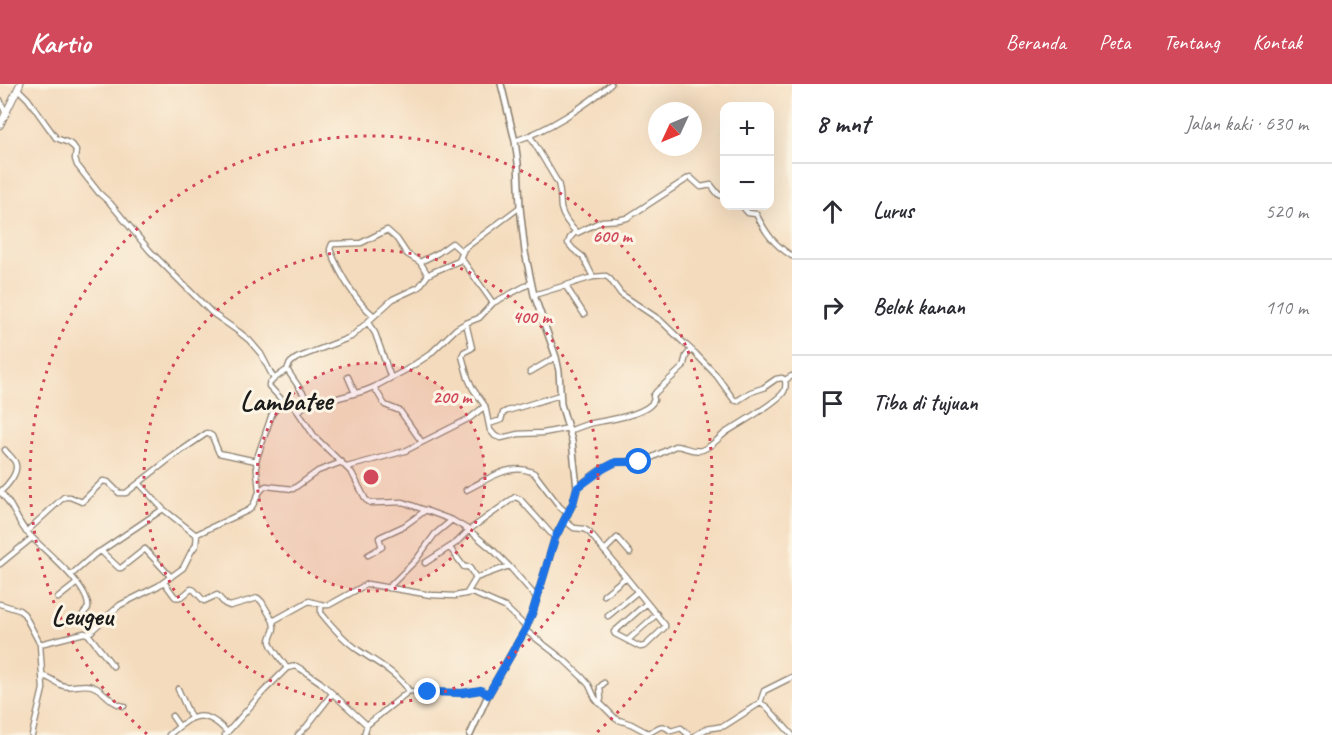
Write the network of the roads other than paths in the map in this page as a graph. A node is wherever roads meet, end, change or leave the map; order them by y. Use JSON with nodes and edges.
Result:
{"nodes":[{"id":1,"x":501,"y":84,"type":"edge"},
{"id":2,"x":611,"y":84,"type":"edge"},
{"id":3,"x":19,"y":86,"type":"edge"},
{"id":4,"x":0,"y":100,"type":"edge"},
{"id":5,"x":6,"y":114,"type":"junction"},
{"id":6,"x":0,"y":125,"type":"edge"},
{"id":7,"x":530,"y":136,"type":"junction"},
{"id":8,"x":515,"y":141,"type":"junction"},
{"id":9,"x":720,"y":195,"type":"edge"},
{"id":10,"x":520,"y":207,"type":"junction"},
{"id":11,"x":745,"y":210,"type":"edge"},
{"id":12,"x":575,"y":232,"type":"junction"},
{"id":13,"x":462,"y":252,"type":"junction"},
{"id":14,"x":792,"y":256,"type":"edge"},
{"id":15,"x":461,"y":258,"type":"junction"},
{"id":16,"x":420,"y":262,"type":"junction"},
{"id":17,"x":428,"y":275,"type":"junction"},
{"id":18,"x":593,"y":278,"type":"junction"},
{"id":19,"x":531,"y":283,"type":"junction"},
{"id":20,"x":566,"y":285,"type":"junction"},
{"id":21,"x":534,"y":295,"type":"junction"},
{"id":22,"x":493,"y":303,"type":"junction"},
{"id":23,"x":584,"y":314,"type":"dead end"},
{"id":24,"x":374,"y":316,"type":"junction"},
{"id":25,"x":368,"y":323,"type":"junction"},
{"id":26,"x":466,"y":323,"type":"junction"},
{"id":27,"x":691,"y":350,"type":"junction"},
{"id":28,"x":556,"y":357,"type":"junction"},
{"id":29,"x":287,"y":371,"type":"junction"},
{"id":30,"x":530,"y":372,"type":"dead end"},
{"id":31,"x":792,"y":376,"type":"edge"},
{"id":32,"x":348,"y":377,"type":"dead end"},
{"id":33,"x":391,"y":378,"type":"junction"},
{"id":34,"x":274,"y":379,"type":"junction"},
{"id":35,"x":785,"y":380,"type":"junction"},
{"id":36,"x":374,"y":387,"type":"junction"},
{"id":37,"x":355,"y":393,"type":"junction"},
{"id":38,"x":560,"y":395,"type":"junction"},
{"id":39,"x":284,"y":401,"type":"junction"},
{"id":40,"x":309,"y":402,"type":"junction"},
{"id":41,"x":485,"y":406,"type":"junction"},
{"id":42,"x":298,"y":412,"type":"junction"},
{"id":43,"x":489,"y":424,"type":"junction"},
{"id":44,"x":569,"y":429,"type":"junction"},
{"id":45,"x":422,"y":441,"type":"junction"},
{"id":46,"x":5,"y":450,"type":"dead end"},
{"id":47,"x":256,"y":461,"type":"junction"},
{"id":48,"x":342,"y":462,"type":"junction"},
{"id":49,"x":347,"y":467,"type":"junction"},
{"id":50,"x":138,"y":483,"type":"junction"},
{"id":51,"x":577,"y":488,"type":"junction"},
{"id":52,"x":466,"y":490,"type":"dead end"},
{"id":53,"x":259,"y":491,"type":"junction"},
{"id":54,"x":0,"y":492,"type":"edge"},
{"id":55,"x":163,"y":509,"type":"junction"},
{"id":56,"x":426,"y":510,"type":"junction"},
{"id":57,"x":566,"y":517,"type":"junction"},
{"id":58,"x":452,"y":520,"type":"junction"},
{"id":59,"x":469,"y":530,"type":"junction"},
{"id":60,"x":26,"y":532,"type":"junction"},
{"id":61,"x":196,"y":535,"type":"junction"},
{"id":62,"x":32,"y":538,"type":"junction"},
{"id":63,"x":555,"y":538,"type":"junction"},
{"id":64,"x":450,"y":548,"type":"junction"},
{"id":65,"x":101,"y":551,"type":"junction"},
{"id":66,"x":604,"y":551,"type":"junction"},
{"id":67,"x":630,"y":553,"type":"dead end"},
{"id":68,"x":368,"y":555,"type":"dead end"},
{"id":69,"x":425,"y":563,"type":"dead end"},
{"id":70,"x":0,"y":564,"type":"edge"},
{"id":71,"x":509,"y":566,"type":"junction"},
{"id":72,"x":70,"y":575,"type":"junction"},
{"id":73,"x":171,"y":577,"type":"junction"},
{"id":74,"x":626,"y":577,"type":"junction"},
{"id":75,"x":476,"y":578,"type":"junction"},
{"id":76,"x":164,"y":582,"type":"junction"},
{"id":77,"x":77,"y":583,"type":"junction"},
{"id":78,"x":388,"y":588,"type":"junction"},
{"id":79,"x":638,"y":592,"type":"junction"},
{"id":80,"x":467,"y":593,"type":"junction"},
{"id":81,"x":604,"y":595,"type":"dead end"},
{"id":82,"x":58,"y":598,"type":"dead end"},
{"id":83,"x":537,"y":598,"type":"junction"},
{"id":84,"x":0,"y":603,"type":"edge"},
{"id":85,"x":647,"y":603,"type":"junction"},
{"id":86,"x":321,"y":604,"type":"junction"},
{"id":87,"x":657,"y":614,"type":"junction"},
{"id":88,"x":608,"y":616,"type":"dead end"},
{"id":89,"x":273,"y":621,"type":"junction"},
{"id":90,"x":526,"y":628,"type":"junction"},
{"id":91,"x":90,"y":632,"type":"junction"},
{"id":92,"x":628,"y":640,"type":"junction"},
{"id":93,"x":40,"y":644,"type":"junction"},
{"id":94,"x":113,"y":666,"type":"dead end"},
{"id":95,"x":287,"y":668,"type":"junction"},
{"id":96,"x":42,"y":676,"type":"junction"},
{"id":97,"x":792,"y":677,"type":"edge"},
{"id":98,"x":604,"y":683,"type":"dead end"},
{"id":99,"x":178,"y":689,"type":"dead end"},
{"id":100,"x":409,"y":691,"type":"junction"},
{"id":101,"x":332,"y":694,"type":"junction"},
{"id":102,"x":488,"y":695,"type":"junction"},
{"id":103,"x":760,"y":703,"type":"junction"},
{"id":104,"x":601,"y":704,"type":"dead end"},
{"id":105,"x":124,"y":706,"type":"dead end"},
{"id":106,"x":172,"y":716,"type":"dead end"},
{"id":107,"x":191,"y":718,"type":"junction"},
{"id":108,"x":366,"y":725,"type":"junction"},
{"id":109,"x":179,"y":726,"type":"junction"},
{"id":110,"x":226,"y":734,"type":"edge"},
{"id":111,"x":32,"y":735,"type":"edge"},
{"id":112,"x":169,"y":735,"type":"edge"},
{"id":113,"x":298,"y":735,"type":"edge"},
{"id":114,"x":364,"y":735,"type":"edge"},
{"id":115,"x":470,"y":735,"type":"edge"},
{"id":116,"x":689,"y":735,"type":"edge"},
{"id":117,"x":696,"y":735,"type":"edge"},
{"id":118,"x":792,"y":735,"type":"edge"}],
"edges":[{"from":1,"to":8,"type":"street"},
{"from":2,"to":7,"type":"street"},
{"from":3,"to":5,"type":"main road"},
{"from":3,"to":34,"type":"street"},
{"from":4,"to":5,"type":"street"},
{"from":5,"to":6,"type":"main road"},
{"from":7,"to":8,"type":"street"},
{"from":7,"to":12,"type":"street"},
{"from":8,"to":10,"type":"street"},
{"from":9,"to":12,"type":"street"},
{"from":10,"to":13,"type":"street"},
{"from":10,"to":19,"type":"street"},
{"from":11,"to":14,"type":"street"},
{"from":12,"to":18,"type":"street"},
{"from":13,"to":15,"type":"street"},
{"from":13,"to":16,"type":"street"},
{"from":15,"to":17,"type":"street"},
{"from":15,"to":22,"type":"street"},
{"from":16,"to":17,"type":"street"},
{"from":16,"to":24,"type":"street"},
{"from":17,"to":24,"type":"street"},
{"from":18,"to":20,"type":"street"},
{"from":18,"to":27,"type":"street"},
{"from":19,"to":21,"type":"street"},
{"from":19,"to":22,"type":"street"},
{"from":20,"to":21,"type":"street"},
{"from":20,"to":23,"type":"street"},
{"from":21,"to":28,"type":"street"},
{"from":22,"to":26,"type":"street"},
{"from":24,"to":25,"type":"street"},
{"from":25,"to":29,"type":"street"},
{"from":25,"to":33,"type":"street"},
{"from":26,"to":33,"type":"street"},
{"from":26,"to":41,"type":"street"},
{"from":27,"to":35,"type":"street"},
{"from":27,"to":44,"type":"street"},
{"from":28,"to":30,"type":"street"},
{"from":28,"to":38,"type":"street"},
{"from":29,"to":34,"type":"street"},
{"from":29,"to":40,"type":"street"},
{"from":31,"to":35,"type":"street"},
{"from":32,"to":37,"type":"street"},
{"from":33,"to":36,"type":"street"},
{"from":34,"to":39,"type":"street"},
{"from":35,"to":51,"type":"street"},
{"from":36,"to":37,"type":"street"},
{"from":36,"to":45,"type":"street"},
{"from":37,"to":40,"type":"street"},
{"from":38,"to":43,"type":"street"},
{"from":38,"to":44,"type":"street"},
{"from":39,"to":42,"type":"street"},
{"from":39,"to":47,"type":"street"},
{"from":40,"to":42,"type":"street"},
{"from":41,"to":43,"type":"street"},
{"from":41,"to":45,"type":"street"},
{"from":42,"to":48,"type":"street"},
{"from":43,"to":44,"type":"street"},
{"from":44,"to":51,"type":"street"},
{"from":45,"to":49,"type":"street"},
{"from":46,"to":54,"type":"street"},
{"from":47,"to":50,"type":"street"},
{"from":47,"to":53,"type":"street"},
{"from":48,"to":49,"type":"street"},
{"from":48,"to":53,"type":"street"},
{"from":49,"to":56,"type":"street"},
{"from":50,"to":55,"type":"street"},
{"from":50,"to":60,"type":"street"},
{"from":51,"to":57,"type":"street"},
{"from":52,"to":57,"type":"street"},
{"from":53,"to":61,"type":"street"},
{"from":54,"to":60,"type":"street"},
{"from":55,"to":61,"type":"street"},
{"from":55,"to":65,"type":"street"},
{"from":56,"to":58,"type":"street"},
{"from":56,"to":68,"type":"street"},
{"from":57,"to":63,"type":"street"},
{"from":57,"to":66,"type":"street"},
{"from":58,"to":59,"type":"street"},
{"from":58,"to":78,"type":"street"},
{"from":59,"to":63,"type":"street"},
{"from":59,"to":64,"type":"street"},
{"from":59,"to":71,"type":"street"},
{"from":60,"to":62,"type":"street"},
{"from":61,"to":73,"type":"street"},
{"from":62,"to":70,"type":"street"},
{"from":62,"to":72,"type":"street"},
{"from":63,"to":83,"type":"street"},
{"from":64,"to":69,"type":"street"},
{"from":64,"to":75,"type":"street"},
{"from":65,"to":72,"type":"street"},
{"from":65,"to":73,"type":"street"},
{"from":66,"to":67,"type":"street"},
{"from":66,"to":74,"type":"street"},
{"from":71,"to":75,"type":"street"},
{"from":71,"to":83,"type":"street"},
{"from":72,"to":77,"type":"street"},
{"from":73,"to":76,"type":"street"},
{"from":74,"to":79,"type":"street"},
{"from":74,"to":81,"type":"street"},
{"from":75,"to":80,"type":"street"},
{"from":76,"to":89,"type":"street"},
{"from":76,"to":91,"type":"street"},
{"from":77,"to":82,"type":"street"},
{"from":77,"to":91,"type":"street"},
{"from":78,"to":80,"type":"street"},
{"from":78,"to":86,"type":"street"},
{"from":79,"to":85,"type":"street"},
{"from":79,"to":88,"type":"street"},
{"from":80,"to":90,"type":"street"},
{"from":83,"to":90,"type":"street"},
{"from":84,"to":93,"type":"street"},
{"from":85,"to":87,"type":"street"},
{"from":85,"to":92,"type":"street"},
{"from":86,"to":89,"type":"street"},
{"from":86,"to":100,"type":"street"},
{"from":87,"to":92,"type":"street"},
{"from":87,"to":92,"type":"street"},
{"from":89,"to":95,"type":"street"},
{"from":90,"to":98,"type":"street"},
{"from":90,"to":102,"type":"street"},
{"from":91,"to":93,"type":"street"},
{"from":91,"to":94,"type":"street"},
{"from":93,"to":96,"type":"street"},
{"from":95,"to":101,"type":"street"},
{"from":95,"to":110,"type":"street"},
{"from":96,"to":105,"type":"street"},
{"from":96,"to":111,"type":"street"},
{"from":97,"to":103,"type":"street"},
{"from":99,"to":107,"type":"street"},
{"from":100,"to":102,"type":"street"},
{"from":100,"to":108,"type":"street"},
{"from":101,"to":108,"type":"street"},
{"from":101,"to":113,"type":"street"},
{"from":102,"to":115,"type":"street"},
{"from":103,"to":117,"type":"street"},
{"from":103,"to":118,"type":"street"},
{"from":104,"to":116,"type":"street"},
{"from":106,"to":109,"type":"street"},
{"from":107,"to":109,"type":"street"},
{"from":107,"to":110,"type":"street"},
{"from":108,"to":114,"type":"street"},
{"from":109,"to":112,"type":"street"}]}
